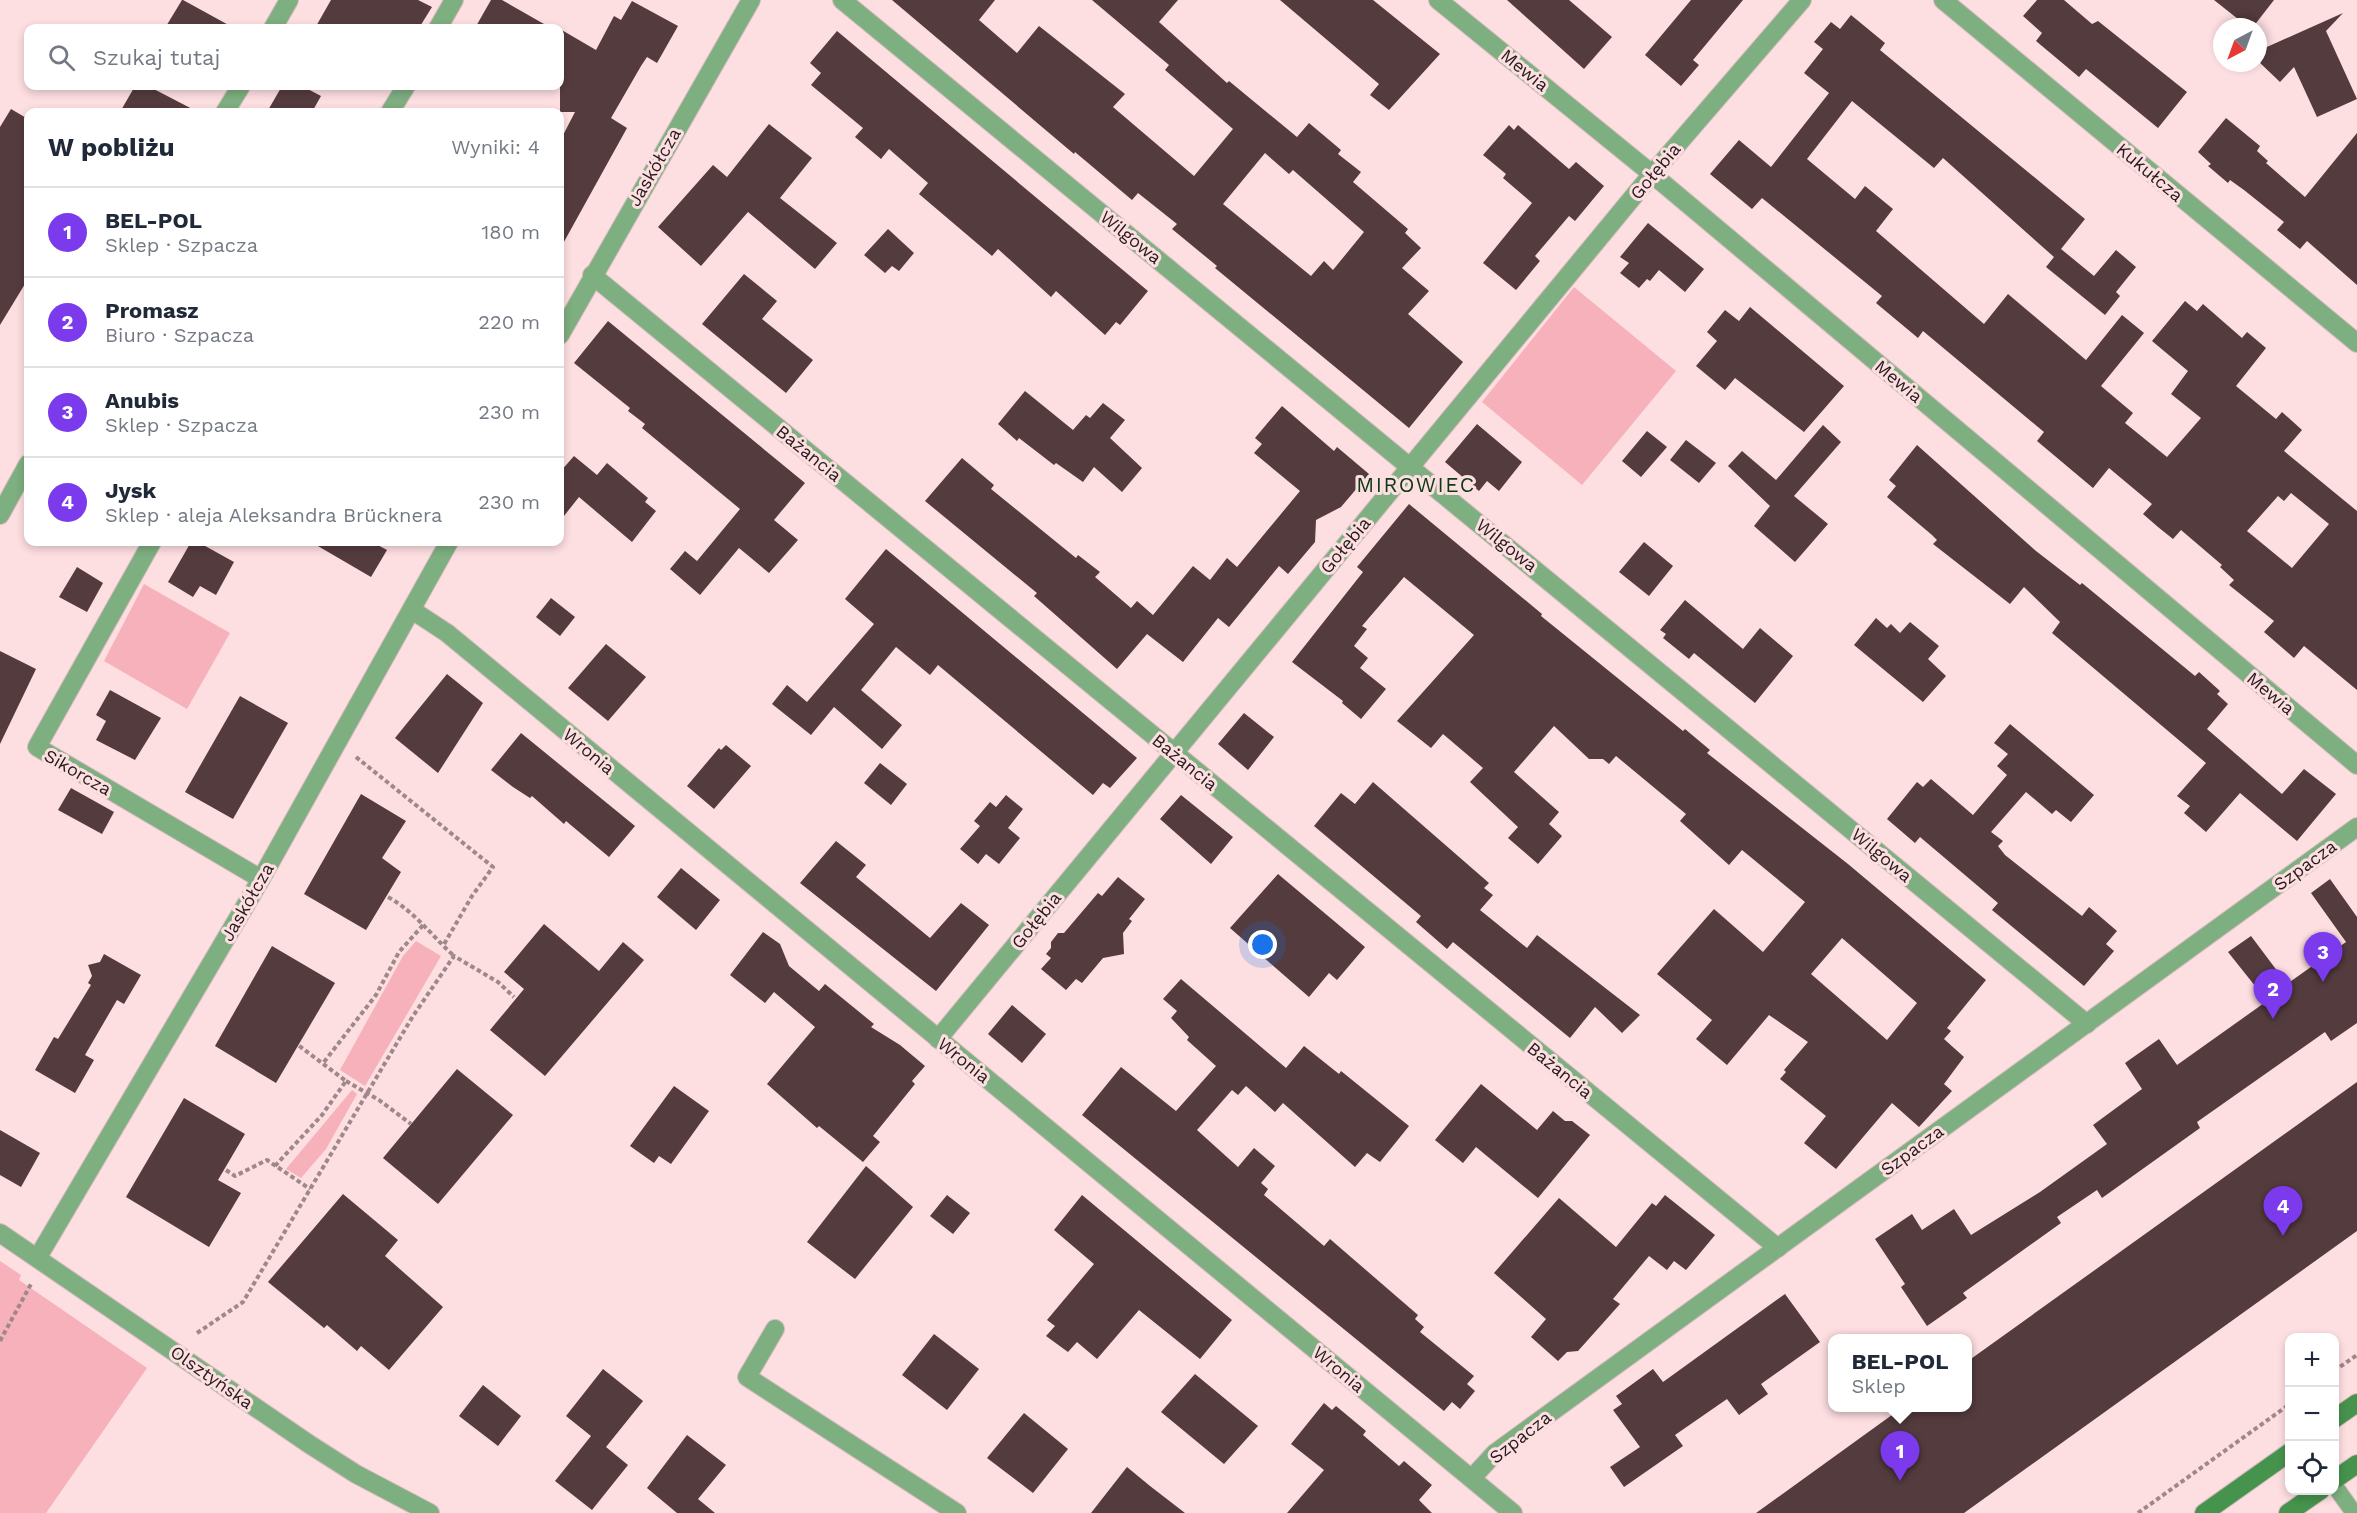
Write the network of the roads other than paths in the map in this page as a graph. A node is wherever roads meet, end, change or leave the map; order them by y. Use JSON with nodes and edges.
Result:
{"nodes":[{"id":1,"x":289,"y":0,"type":"edge"},
{"id":2,"x":454,"y":0,"type":"edge"},
{"id":3,"x":751,"y":0,"type":"edge"},
{"id":4,"x":842,"y":0,"type":"edge"},
{"id":5,"x":1438,"y":0,"type":"edge"},
{"id":6,"x":1802,"y":0,"type":"edge"},
{"id":7,"x":1943,"y":0,"type":"edge"},
{"id":8,"x":275,"y":24,"type":"edge"},
{"id":9,"x":440,"y":24,"type":"edge"},
{"id":10,"x":238,"y":90,"type":"edge"},
{"id":11,"x":404,"y":90,"type":"edge"},
{"id":12,"x":227,"y":108,"type":"edge"},
{"id":13,"x":392,"y":108,"type":"edge"},
{"id":14,"x":1652,"y":174,"type":"junction"},
{"id":15,"x":592,"y":275,"type":"junction"},
{"id":16,"x":564,"y":328,"type":"edge"},
{"id":17,"x":2357,"y":343,"type":"edge"},
{"id":18,"x":1410,"y":465,"type":"junction"},
{"id":19,"x":24,"y":471,"type":"edge"},
{"id":20,"x":0,"y":515,"type":"edge"},
{"id":21,"x":150,"y":546,"type":"edge"},
{"id":22,"x":447,"y":546,"type":"edge"},
{"id":23,"x":412,"y":610,"type":"junction"},
{"id":24,"x":1173,"y":753,"type":"junction"},
{"id":25,"x":2357,"y":765,"type":"edge"},
{"id":26,"x":2357,"y":827,"type":"edge"},
{"id":27,"x":261,"y":879,"type":"junction"},
{"id":28,"x":2087,"y":1024,"type":"junction"},
{"id":29,"x":938,"y":1039,"type":"junction"},
{"id":30,"x":0,"y":1233,"type":"edge"},
{"id":31,"x":1778,"y":1248,"type":"junction"},
{"id":32,"x":38,"y":1257,"type":"junction"},
{"id":33,"x":775,"y":1329,"type":"dead end"},
{"id":34,"x":2357,"y":1403,"type":"edge"},
{"id":35,"x":2339,"y":1416,"type":"edge"},
{"id":36,"x":2285,"y":1455,"type":"edge"},
{"id":37,"x":2357,"y":1464,"type":"edge"},
{"id":38,"x":2339,"y":1477,"type":"edge"},
{"id":39,"x":1472,"y":1478,"type":"junction"},
{"id":40,"x":2339,"y":1492,"type":"edge"},
{"id":41,"x":2315,"y":1495,"type":"edge"},
{"id":42,"x":430,"y":1513,"type":"edge"},
{"id":43,"x":957,"y":1513,"type":"edge"},
{"id":44,"x":1513,"y":1513,"type":"edge"},
{"id":45,"x":2204,"y":1513,"type":"edge"},
{"id":46,"x":2288,"y":1513,"type":"edge"},
{"id":47,"x":2354,"y":1513,"type":"edge"}],
"edges":[{"from":1,"to":8,"type":"street"},
{"from":2,"to":9,"type":"street"},
{"from":3,"to":15,"type":"street","name":"Jaskółcza"},
{"from":4,"to":18,"type":"street","name":"Wilgowa"},
{"from":5,"to":14,"type":"street","name":"Mewia"},
{"from":6,"to":14,"type":"street","name":"Gołębia"},
{"from":7,"to":17,"type":"street","name":"Kukułcza"},
{"from":10,"to":12,"type":"street"},
{"from":11,"to":13,"type":"street"},
{"from":14,"to":18,"type":"street","name":"Gołębia"},
{"from":14,"to":25,"type":"street","name":"Mewia"},
{"from":15,"to":16,"type":"street","name":"Jaskółcza"},
{"from":15,"to":24,"type":"street","name":"Bażancia"},
{"from":18,"to":24,"type":"street","name":"Gołębia"},
{"from":18,"to":28,"type":"street","name":"Wilgowa"},
{"from":19,"to":20,"type":"street"},
{"from":21,"to":27,"type":"street","name":"Sikorcza"},
{"from":22,"to":23,"type":"street","name":"Jaskółcza"},
{"from":23,"to":27,"type":"street","name":"Jaskółcza"},
{"from":23,"to":29,"type":"street","name":"Wronia"},
{"from":24,"to":29,"type":"street","name":"Gołębia"},
{"from":24,"to":31,"type":"street","name":"Bażancia"},
{"from":26,"to":28,"type":"street","name":"Szpacza"},
{"from":27,"to":32,"type":"street","name":"Jaskółcza"},
{"from":28,"to":31,"type":"street","name":"Szpacza"},
{"from":29,"to":39,"type":"street","name":"Wronia"},
{"from":30,"to":32,"type":"street","name":"Olsztyńska"},
{"from":31,"to":39,"type":"street","name":"Szpacza"},
{"from":32,"to":42,"type":"street","name":"Olsztyńska"},
{"from":33,"to":43,"type":"street"},
{"from":34,"to":35,"type":"main road"},
{"from":36,"to":45,"type":"main road"},
{"from":37,"to":38,"type":"main road"},
{"from":39,"to":44,"type":"street","name":"Wronia"},
{"from":40,"to":47,"type":"lane"},
{"from":41,"to":46,"type":"main road"}]}
